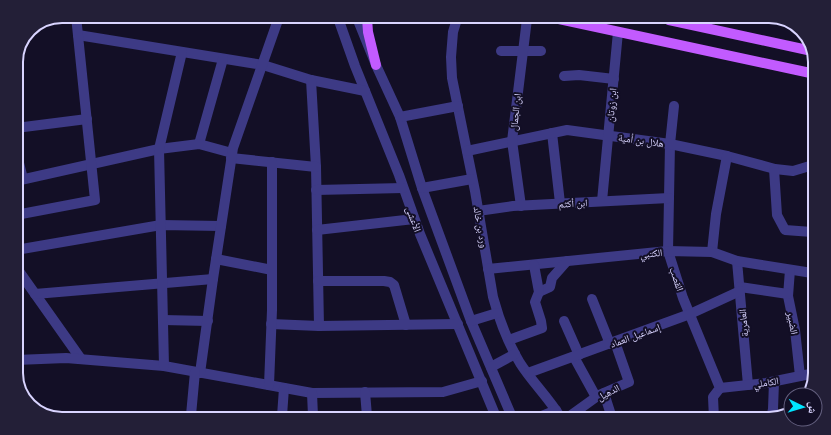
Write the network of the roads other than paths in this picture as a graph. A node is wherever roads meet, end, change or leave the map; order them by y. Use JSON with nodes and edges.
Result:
{"nodes":[{"id":1,"x":77,"y":23,"type":"edge"},
{"id":2,"x":277,"y":23,"type":"edge"},
{"id":3,"x":340,"y":23,"type":"edge"},
{"id":4,"x":359,"y":23,"type":"edge"},
{"id":5,"x":367,"y":23,"type":"edge"},
{"id":6,"x":456,"y":23,"type":"edge"},
{"id":7,"x":526,"y":23,"type":"edge"},
{"id":8,"x":577,"y":23,"type":"edge"},
{"id":9,"x":684,"y":23,"type":"edge"},
{"id":10,"x":618,"y":32,"type":"junction"},
{"id":11,"x":78,"y":35,"type":"junction"},
{"id":12,"x":806,"y":50,"type":"edge"},
{"id":13,"x":501,"y":51,"type":"dead end"},
{"id":14,"x":541,"y":51,"type":"dead end"},
{"id":15,"x":182,"y":52,"type":"junction"},
{"id":16,"x":522,"y":52,"type":"junction"},
{"id":17,"x":223,"y":59,"type":"junction"},
{"id":18,"x":376,"y":64,"type":"junction"},
{"id":19,"x":263,"y":65,"type":"junction"},
{"id":20,"x":808,"y":73,"type":"edge"},
{"id":21,"x":564,"y":76,"type":"dead end"},
{"id":22,"x":614,"y":79,"type":"junction"},
{"id":23,"x":311,"y":80,"type":"junction"},
{"id":24,"x":365,"y":91,"type":"junction"},
{"id":25,"x":458,"y":106,"type":"junction"},
{"id":26,"x":674,"y":106,"type":"dead end"},
{"id":27,"x":400,"y":117,"type":"junction"},
{"id":28,"x":86,"y":119,"type":"junction"},
{"id":29,"x":23,"y":127,"type":"edge"},
{"id":30,"x":552,"y":133,"type":"junction"},
{"id":31,"x":608,"y":135,"type":"junction"},
{"id":32,"x":512,"y":141,"type":"junction"},
{"id":33,"x":198,"y":144,"type":"junction"},
{"id":34,"x":670,"y":144,"type":"junction"},
{"id":35,"x":159,"y":150,"type":"junction"},
{"id":36,"x":467,"y":151,"type":"junction"},
{"id":37,"x":232,"y":156,"type":"junction"},
{"id":38,"x":727,"y":156,"type":"junction"},
{"id":39,"x":272,"y":162,"type":"junction"},
{"id":40,"x":91,"y":164,"type":"junction"},
{"id":41,"x":316,"y":167,"type":"junction"},
{"id":42,"x":808,"y":167,"type":"edge"},
{"id":43,"x":774,"y":169,"type":"junction"},
{"id":44,"x":23,"y":179,"type":"edge"},
{"id":45,"x":472,"y":179,"type":"junction"},
{"id":46,"x":403,"y":188,"type":"junction"},
{"id":47,"x":422,"y":188,"type":"junction"},
{"id":48,"x":316,"y":190,"type":"junction"},
{"id":49,"x":669,"y":198,"type":"junction"},
{"id":50,"x":602,"y":201,"type":"junction"},
{"id":51,"x":560,"y":203,"type":"junction"},
{"id":52,"x":521,"y":206,"type":"junction"},
{"id":53,"x":478,"y":211,"type":"junction"},
{"id":54,"x":23,"y":214,"type":"edge"},
{"id":55,"x":414,"y":219,"type":"junction"},
{"id":56,"x":161,"y":225,"type":"junction"},
{"id":57,"x":221,"y":226,"type":"junction"},
{"id":58,"x":317,"y":230,"type":"junction"},
{"id":59,"x":808,"y":232,"type":"edge"},
{"id":60,"x":23,"y":249,"type":"edge"},
{"id":61,"x":668,"y":252,"type":"junction"},
{"id":62,"x":712,"y":252,"type":"junction"},
{"id":63,"x":216,"y":259,"type":"junction"},
{"id":64,"x":567,"y":261,"type":"junction"},
{"id":65,"x":737,"y":261,"type":"junction"},
{"id":66,"x":534,"y":264,"type":"junction"},
{"id":67,"x":488,"y":269,"type":"junction"},
{"id":68,"x":272,"y":270,"type":"junction"},
{"id":69,"x":790,"y":270,"type":"junction"},
{"id":70,"x":808,"y":272,"type":"edge"},
{"id":71,"x":23,"y":277,"type":"edge"},
{"id":72,"x":213,"y":279,"type":"junction"},
{"id":73,"x":318,"y":282,"type":"junction"},
{"id":74,"x":162,"y":284,"type":"junction"},
{"id":75,"x":740,"y":289,"type":"junction"},
{"id":76,"x":539,"y":292,"type":"junction"},
{"id":77,"x":35,"y":294,"type":"junction"},
{"id":78,"x":788,"y":294,"type":"junction"},
{"id":79,"x":592,"y":299,"type":"dead end"},
{"id":80,"x":497,"y":313,"type":"junction"},
{"id":81,"x":690,"y":314,"type":"junction"},
{"id":82,"x":163,"y":320,"type":"junction"},
{"id":83,"x":208,"y":321,"type":"junction"},
{"id":84,"x":472,"y":321,"type":"junction"},
{"id":85,"x":564,"y":321,"type":"dead end"},
{"id":86,"x":271,"y":324,"type":"junction"},
{"id":87,"x":458,"y":324,"type":"junction"},
{"id":88,"x":406,"y":325,"type":"junction"},
{"id":89,"x":319,"y":326,"type":"junction"},
{"id":90,"x":509,"y":340,"type":"junction"},
{"id":91,"x":613,"y":343,"type":"junction"},
{"id":92,"x":515,"y":354,"type":"junction"},
{"id":93,"x":576,"y":356,"type":"junction"},
{"id":94,"x":81,"y":359,"type":"junction"},
{"id":95,"x":23,"y":360,"type":"edge"},
{"id":96,"x":164,"y":366,"type":"junction"},
{"id":97,"x":491,"y":366,"type":"junction"},
{"id":98,"x":198,"y":373,"type":"junction"},
{"id":99,"x":528,"y":373,"type":"junction"},
{"id":100,"x":808,"y":374,"type":"edge"},
{"id":101,"x":800,"y":376,"type":"junction"},
{"id":102,"x":482,"y":381,"type":"junction"},
{"id":103,"x":774,"y":382,"type":"junction"},
{"id":104,"x":269,"y":385,"type":"junction"},
{"id":105,"x":748,"y":385,"type":"junction"},
{"id":106,"x":284,"y":388,"type":"junction"},
{"id":107,"x":720,"y":388,"type":"junction"},
{"id":108,"x":312,"y":392,"type":"junction"},
{"id":109,"x":365,"y":392,"type":"junction"},
{"id":110,"x":600,"y":395,"type":"junction"},
{"id":111,"x":192,"y":412,"type":"edge"},
{"id":112,"x":282,"y":412,"type":"edge"},
{"id":113,"x":313,"y":412,"type":"edge"},
{"id":114,"x":367,"y":412,"type":"edge"},
{"id":115,"x":494,"y":412,"type":"edge"},
{"id":116,"x":510,"y":412,"type":"edge"},
{"id":117,"x":557,"y":412,"type":"edge"},
{"id":118,"x":576,"y":412,"type":"edge"},
{"id":119,"x":609,"y":412,"type":"edge"},
{"id":120,"x":714,"y":412,"type":"edge"},
{"id":121,"x":772,"y":412,"type":"edge"}],
"edges":[{"from":1,"to":11,"type":"street"},
{"from":2,"to":19,"type":"street"},
{"from":3,"to":24,"type":"street","name":"الأعشى"},
{"from":4,"to":18,"type":"street","name":"الأعشى"},
{"from":5,"to":18,"type":"main road"},
{"from":6,"to":25,"type":"street","name":"ورد بن خالد"},
{"from":7,"to":16,"type":"street","name":"ابن الجمال"},
{"from":8,"to":10,"type":"main road"},
{"from":9,"to":12,"type":"main road"},
{"from":10,"to":20,"type":"main road"},
{"from":10,"to":22,"type":"street","name":"ابن زوتان"},
{"from":11,"to":15,"type":"street"},
{"from":11,"to":28,"type":"street"},
{"from":13,"to":16,"type":"street"},
{"from":14,"to":16,"type":"street"},
{"from":15,"to":17,"type":"street"},
{"from":15,"to":35,"type":"street"},
{"from":16,"to":32,"type":"street","name":"ابن الجمال"},
{"from":17,"to":19,"type":"street"},
{"from":17,"to":33,"type":"street"},
{"from":18,"to":27,"type":"street","name":"الأعشى"},
{"from":19,"to":23,"type":"street"},
{"from":19,"to":37,"type":"street"},
{"from":21,"to":22,"type":"street"},
{"from":22,"to":31,"type":"street","name":"ابن زوتان"},
{"from":23,"to":24,"type":"street"},
{"from":23,"to":41,"type":"street"},
{"from":24,"to":46,"type":"street","name":"الأعشى"},
{"from":25,"to":27,"type":"street"},
{"from":25,"to":36,"type":"street","name":"ورد بن خالد"},
{"from":26,"to":34,"type":"street","name":"القصب"},
{"from":27,"to":47,"type":"street","name":"الأعشى"},
{"from":28,"to":29,"type":"street"},
{"from":28,"to":40,"type":"street"},
{"from":30,"to":31,"type":"street","name":"هلال بن أمية"},
{"from":30,"to":32,"type":"street","name":"هلال بن أمية"},
{"from":30,"to":51,"type":"street"},
{"from":31,"to":34,"type":"street","name":"هلال بن أمية"},
{"from":31,"to":50,"type":"street","name":"ابن زوتان"},
{"from":32,"to":36,"type":"street","name":"هلال بن أمية"},
{"from":32,"to":52,"type":"street","name":"ابن الجمال"},
{"from":33,"to":35,"type":"street"},
{"from":33,"to":37,"type":"street"},
{"from":34,"to":38,"type":"street","name":"هلال بن أمية"},
{"from":34,"to":49,"type":"street","name":"القصب"},
{"from":35,"to":40,"type":"street"},
{"from":35,"to":56,"type":"street"},
{"from":36,"to":45,"type":"street","name":"ورد بن خالد"},
{"from":37,"to":39,"type":"street"},
{"from":37,"to":57,"type":"street"},
{"from":38,"to":43,"type":"street","name":"هلال بن أمية"},
{"from":38,"to":62,"type":"street"},
{"from":39,"to":41,"type":"street"},
{"from":39,"to":68,"type":"street"},
{"from":40,"to":44,"type":"street"},
{"from":40,"to":54,"type":"street"},
{"from":41,"to":48,"type":"street"},
{"from":42,"to":43,"type":"street","name":"هلال بن أمية"},
{"from":43,"to":59,"type":"street"},
{"from":45,"to":47,"type":"street"},
{"from":45,"to":53,"type":"street","name":"ورد بن خالد"},
{"from":46,"to":48,"type":"street"},
{"from":46,"to":55,"type":"street","name":"الأعشى"},
{"from":47,"to":84,"type":"street","name":"الأعشى"},
{"from":48,"to":58,"type":"street"},
{"from":49,"to":50,"type":"street","name":"ابن أكثم"},
{"from":49,"to":61,"type":"street","name":"القصب"},
{"from":50,"to":51,"type":"street","name":"ابن أكثم"},
{"from":51,"to":52,"type":"street","name":"ابن أكثم"},
{"from":52,"to":53,"type":"street","name":"ابن أكثم"},
{"from":53,"to":67,"type":"street","name":"ورد بن خالد"},
{"from":55,"to":58,"type":"street"},
{"from":55,"to":87,"type":"street","name":"الأعشى"},
{"from":56,"to":57,"type":"street"},
{"from":56,"to":60,"type":"street"},
{"from":56,"to":74,"type":"street"},
{"from":57,"to":63,"type":"street"},
{"from":58,"to":73,"type":"street"},
{"from":61,"to":62,"type":"street","name":"الكتبي"},
{"from":61,"to":64,"type":"street","name":"الكتبي"},
{"from":61,"to":81,"type":"street","name":"القصب"},
{"from":62,"to":65,"type":"street","name":"الكتبي"},
{"from":63,"to":68,"type":"street"},
{"from":63,"to":72,"type":"street"},
{"from":64,"to":66,"type":"street","name":"الكتبي"},
{"from":64,"to":76,"type":"street"},
{"from":65,"to":69,"type":"street","name":"الكتبي"},
{"from":65,"to":75,"type":"street","name":"العامرية"},
{"from":66,"to":67,"type":"street","name":"الكتبي"},
{"from":66,"to":76,"type":"street"},
{"from":67,"to":80,"type":"street","name":"ورد بن خالد"},
{"from":68,"to":86,"type":"street"},
{"from":69,"to":70,"type":"street","name":"الكتبي"},
{"from":69,"to":78,"type":"street","name":"الضبير"},
{"from":71,"to":77,"type":"street"},
{"from":72,"to":74,"type":"street"},
{"from":72,"to":83,"type":"street"},
{"from":73,"to":88,"type":"street"},
{"from":73,"to":89,"type":"street"},
{"from":74,"to":77,"type":"street"},
{"from":74,"to":82,"type":"street"},
{"from":75,"to":78,"type":"street"},
{"from":75,"to":81,"type":"street","name":"إسماعيل العماد"},
{"from":75,"to":105,"type":"street","name":"العامرية"},
{"from":76,"to":90,"type":"street"},
{"from":77,"to":94,"type":"street"},
{"from":78,"to":101,"type":"street","name":"الضبير"},
{"from":79,"to":91,"type":"street"},
{"from":80,"to":84,"type":"street"},
{"from":80,"to":90,"type":"street","name":"ورد بن خالد"},
{"from":81,"to":91,"type":"street","name":"إسماعيل العماد"},
{"from":81,"to":107,"type":"street","name":"القصب"},
{"from":82,"to":83,"type":"street"},
{"from":82,"to":96,"type":"street"},
{"from":83,"to":98,"type":"street"},
{"from":84,"to":97,"type":"street","name":"الأعشى"},
{"from":85,"to":93,"type":"street"},
{"from":86,"to":89,"type":"street"},
{"from":86,"to":104,"type":"street"},
{"from":87,"to":88,"type":"street"},
{"from":87,"to":102,"type":"street","name":"الأعشى"},
{"from":88,"to":89,"type":"street"},
{"from":90,"to":92,"type":"street","name":"ورد بن خالد"},
{"from":91,"to":93,"type":"street","name":"إسماعيل العماد"},
{"from":91,"to":110,"type":"street","name":"الدهيل"},
{"from":92,"to":97,"type":"street"},
{"from":92,"to":99,"type":"street","name":"ورد بن خالد"},
{"from":93,"to":99,"type":"street","name":"إسماعيل العماد"},
{"from":93,"to":110,"type":"street"},
{"from":94,"to":95,"type":"street"},
{"from":94,"to":96,"type":"street"},
{"from":96,"to":98,"type":"street"},
{"from":97,"to":116,"type":"street","name":"الأعشى"},
{"from":98,"to":104,"type":"street"},
{"from":98,"to":111,"type":"street"},
{"from":99,"to":117,"type":"street","name":"ورد بن خالد"},
{"from":100,"to":101,"type":"street","name":"الكاملي"},
{"from":101,"to":103,"type":"street","name":"الكاملي"},
{"from":102,"to":109,"type":"street"},
{"from":102,"to":115,"type":"street","name":"الأعشى"},
{"from":103,"to":105,"type":"street","name":"الكاملي"},
{"from":103,"to":121,"type":"street"},
{"from":104,"to":106,"type":"street"},
{"from":105,"to":107,"type":"street","name":"الكاملي"},
{"from":106,"to":108,"type":"street"},
{"from":106,"to":112,"type":"street"},
{"from":107,"to":120,"type":"street"},
{"from":108,"to":109,"type":"street"},
{"from":108,"to":113,"type":"street"},
{"from":109,"to":114,"type":"street"},
{"from":110,"to":118,"type":"street","name":"الدهيل"},
{"from":110,"to":119,"type":"street"}]}
